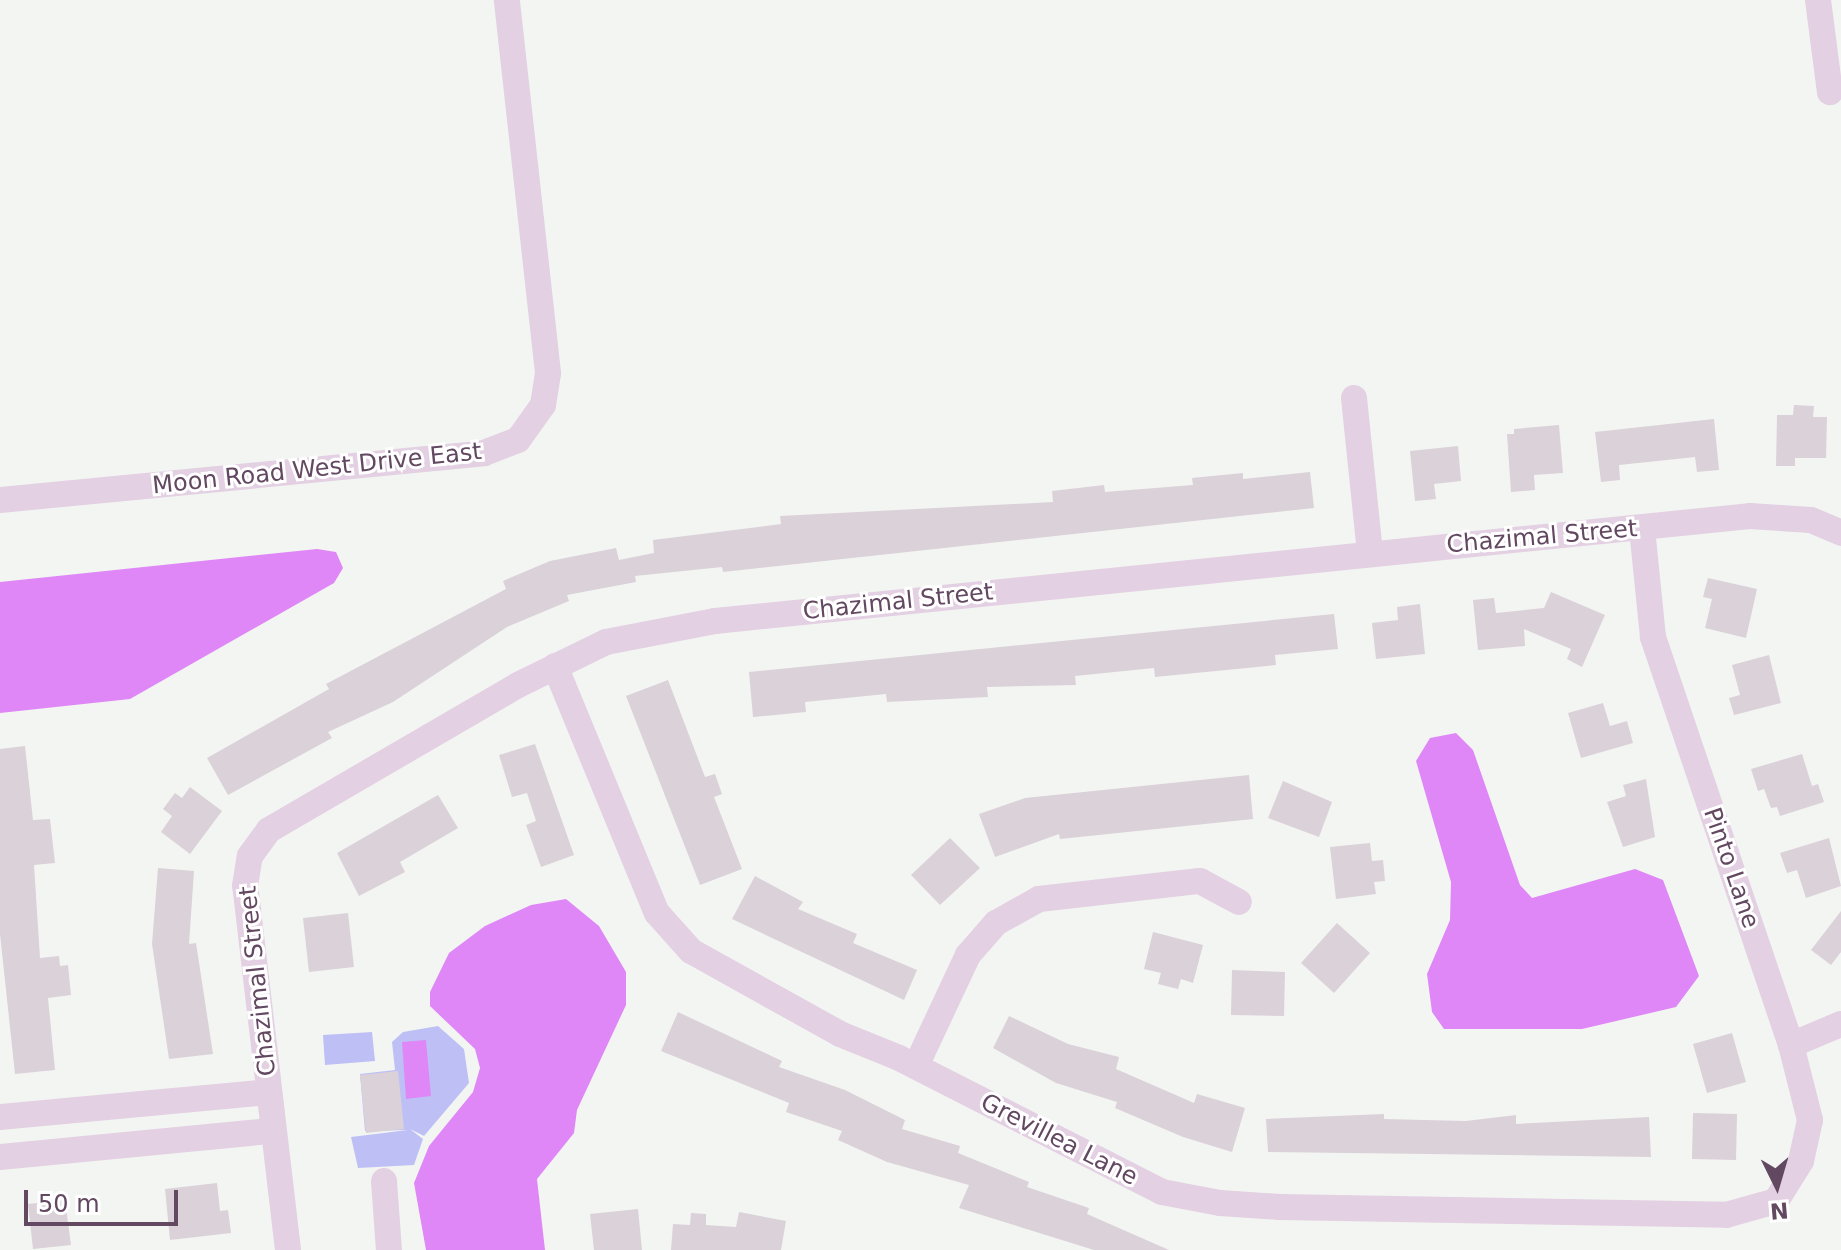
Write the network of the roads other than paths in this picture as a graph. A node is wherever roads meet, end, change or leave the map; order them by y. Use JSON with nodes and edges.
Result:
{"nodes":[{"id":1,"x":507,"y":0,"type":"edge"},
{"id":2,"x":1818,"y":0,"type":"edge"},
{"id":3,"x":1830,"y":92,"type":"dead end"},
{"id":4,"x":1354,"y":398,"type":"dead end"},
{"id":5,"x":0,"y":500,"type":"edge"},
{"id":6,"x":1642,"y":528,"type":"junction"},
{"id":7,"x":1841,"y":533,"type":"edge"},
{"id":8,"x":1370,"y":553,"type":"junction"},
{"id":9,"x":555,"y":666,"type":"junction"},
{"id":10,"x":1239,"y":902,"type":"dead end"},
{"id":11,"x":1841,"y":1024,"type":"edge"},
{"id":12,"x":1791,"y":1045,"type":"junction"},
{"id":13,"x":916,"y":1066,"type":"junction"},
{"id":14,"x":269,"y":1092,"type":"junction"},
{"id":15,"x":0,"y":1117,"type":"edge"},
{"id":16,"x":272,"y":1131,"type":"junction"},
{"id":17,"x":0,"y":1157,"type":"edge"},
{"id":18,"x":384,"y":1181,"type":"dead end"},
{"id":19,"x":1776,"y":1201,"type":"joint"},
{"id":20,"x":288,"y":1250,"type":"edge"},
{"id":21,"x":389,"y":1250,"type":"edge"}],
"edges":[{"from":1,"to":5,"type":"street","name":"Moon Road West Drive East"},
{"from":2,"to":3,"type":"street"},
{"from":4,"to":8,"type":"street"},
{"from":6,"to":7,"type":"street","name":"Chazimal Street"},
{"from":6,"to":8,"type":"street","name":"Chazimal Street"},
{"from":6,"to":12,"type":"street","name":"Pinto Lane"},
{"from":8,"to":9,"type":"street","name":"Chazimal Street"},
{"from":9,"to":13,"type":"street","name":"Grevillea Lane"},
{"from":9,"to":14,"type":"street","name":"Chazimal Street"},
{"from":10,"to":13,"type":"street"},
{"from":11,"to":12,"type":"street"},
{"from":12,"to":19,"type":"street","name":"Pinto Lane"},
{"from":13,"to":19,"type":"street","name":"Grevillea Lane"},
{"from":14,"to":15,"type":"street"},
{"from":14,"to":16,"type":"street","name":"Chazimal Street"},
{"from":16,"to":17,"type":"street"},
{"from":16,"to":20,"type":"street","name":"Chazimal Street"},
{"from":18,"to":21,"type":"street"}]}
